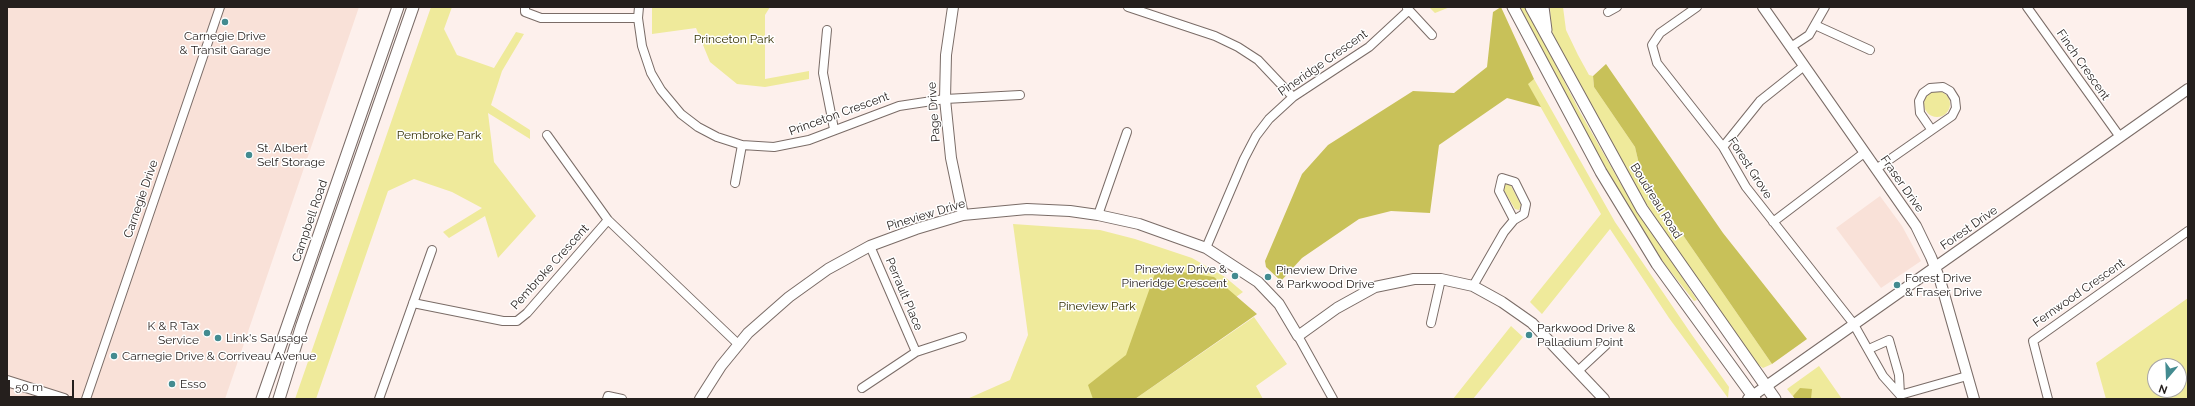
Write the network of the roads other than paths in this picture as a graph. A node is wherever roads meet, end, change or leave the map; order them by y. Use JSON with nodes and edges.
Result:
{"nodes":[{"id":1,"x":220,"y":7,"type":"edge"},
{"id":2,"x":398,"y":7,"type":"edge"},
{"id":3,"x":413,"y":7,"type":"edge"},
{"id":4,"x":525,"y":7,"type":"edge"},
{"id":5,"x":639,"y":7,"type":"edge"},
{"id":6,"x":953,"y":7,"type":"edge"},
{"id":7,"x":1128,"y":7,"type":"edge"},
{"id":8,"x":1512,"y":7,"type":"edge"},
{"id":9,"x":1531,"y":7,"type":"edge"},
{"id":10,"x":1543,"y":7,"type":"edge"},
{"id":11,"x":1617,"y":7,"type":"edge"},
{"id":12,"x":1697,"y":7,"type":"edge"},
{"id":13,"x":1763,"y":7,"type":"edge"},
{"id":14,"x":1825,"y":7,"type":"edge"},
{"id":15,"x":2027,"y":7,"type":"edge"},
{"id":16,"x":1408,"y":9,"type":"edge"},
{"id":17,"x":1608,"y":12,"type":"dead end"},
{"id":18,"x":638,"y":18,"type":"junction"},
{"id":19,"x":1815,"y":25,"type":"junction"},
{"id":20,"x":828,"y":30,"type":"dead end"},
{"id":21,"x":1546,"y":34,"type":"junction"},
{"id":22,"x":1432,"y":35,"type":"dead end"},
{"id":23,"x":1791,"y":47,"type":"junction"},
{"id":24,"x":1870,"y":50,"type":"dead end"},
{"id":25,"x":1804,"y":66,"type":"junction"},
{"id":26,"x":2188,"y":89,"type":"edge"},
{"id":27,"x":1020,"y":95,"type":"dead end"},
{"id":28,"x":1293,"y":97,"type":"junction"},
{"id":29,"x":945,"y":99,"type":"junction"},
{"id":30,"x":834,"y":129,"type":"junction"},
{"id":31,"x":1931,"y":129,"type":"junction"},
{"id":32,"x":1127,"y":132,"type":"dead end"},
{"id":33,"x":548,"y":135,"type":"dead end"},
{"id":34,"x":2120,"y":137,"type":"junction"},
{"id":35,"x":742,"y":145,"type":"junction"},
{"id":36,"x":1723,"y":147,"type":"junction"},
{"id":37,"x":1864,"y":153,"type":"junction"},
{"id":38,"x":1876,"y":169,"type":"junction"},
{"id":39,"x":735,"y":183,"type":"dead end"},
{"id":40,"x":963,"y":215,"type":"junction"},
{"id":41,"x":1098,"y":215,"type":"junction"},
{"id":42,"x":608,"y":220,"type":"junction"},
{"id":43,"x":1514,"y":220,"type":"junction"},
{"id":44,"x":1773,"y":222,"type":"junction"},
{"id":45,"x":2188,"y":231,"type":"edge"},
{"id":46,"x":870,"y":246,"type":"junction"},
{"id":47,"x":1206,"y":248,"type":"junction"},
{"id":48,"x":432,"y":250,"type":"dead end"},
{"id":49,"x":1935,"y":267,"type":"junction"},
{"id":50,"x":1441,"y":279,"type":"junction"},
{"id":51,"x":1473,"y":286,"type":"junction"},
{"id":52,"x":413,"y":303,"type":"junction"},
{"id":53,"x":1431,"y":323,"type":"dead end"},
{"id":54,"x":1853,"y":323,"type":"junction"},
{"id":55,"x":1298,"y":336,"type":"junction"},
{"id":56,"x":962,"y":337,"type":"dead end"},
{"id":57,"x":738,"y":344,"type":"junction"},
{"id":58,"x":1606,"y":345,"type":"dead end"},
{"id":59,"x":1869,"y":349,"type":"junction"},
{"id":60,"x":916,"y":352,"type":"junction"},
{"id":61,"x":1578,"y":371,"type":"junction"},
{"id":62,"x":1967,"y":376,"type":"junction"},
{"id":63,"x":7,"y":381,"type":"edge"},
{"id":64,"x":1765,"y":386,"type":"junction"},
{"id":65,"x":862,"y":388,"type":"dead end"},
{"id":66,"x":1900,"y":395,"type":"junction"},
{"id":67,"x":280,"y":396,"type":"edge"},
{"id":68,"x":1752,"y":398,"type":"edge"},
{"id":69,"x":64,"y":399,"type":"edge"},
{"id":70,"x":86,"y":399,"type":"edge"},
{"id":71,"x":262,"y":399,"type":"edge"},
{"id":72,"x":379,"y":399,"type":"edge"},
{"id":73,"x":607,"y":399,"type":"edge"},
{"id":74,"x":622,"y":399,"type":"edge"},
{"id":75,"x":700,"y":399,"type":"edge"},
{"id":76,"x":1334,"y":399,"type":"edge"},
{"id":77,"x":1604,"y":399,"type":"edge"},
{"id":78,"x":1775,"y":399,"type":"edge"},
{"id":79,"x":1974,"y":399,"type":"edge"},
{"id":80,"x":2048,"y":399,"type":"edge"}],
"edges":[{"from":1,"to":70,"type":"street","name":"Carnegie Drive"},
{"from":2,"to":71,"type":"main road","name":"Campbell Road"},
{"from":3,"to":67,"type":"main road"},
{"from":4,"to":18,"type":"street"},
{"from":5,"to":18,"type":"street","name":"Princeton Crescent"},
{"from":6,"to":29,"type":"street","name":"Page Drive"},
{"from":7,"to":28,"type":"street"},
{"from":8,"to":68,"type":"main road"},
{"from":9,"to":21,"type":"main road","name":"Boudreau Road"},
{"from":10,"to":21,"type":"main road"},
{"from":11,"to":17,"type":"street"},
{"from":12,"to":36,"type":"street","name":"Forest Grove"},
{"from":13,"to":23,"type":"street","name":"Fraser Drive"},
{"from":14,"to":19,"type":"street"},
{"from":15,"to":34,"type":"street","name":"Finch Crescent"},
{"from":16,"to":22,"type":"street","name":"Pineridge Crescent"},
{"from":16,"to":28,"type":"street","name":"Pineridge Crescent"},
{"from":18,"to":35,"type":"street","name":"Princeton Crescent"},
{"from":19,"to":23,"type":"street"},
{"from":19,"to":24,"type":"street"},
{"from":20,"to":30,"type":"street"},
{"from":21,"to":64,"type":"main road","name":"Boudreau Road"},
{"from":23,"to":25,"type":"street","name":"Fraser Drive"},
{"from":25,"to":36,"type":"street"},
{"from":25,"to":37,"type":"street","name":"Fraser Drive"},
{"from":26,"to":34,"type":"street","name":"Forest Drive"},
{"from":27,"to":29,"type":"street","name":"Princeton Crescent"},
{"from":28,"to":47,"type":"street","name":"Pineridge Crescent"},
{"from":29,"to":30,"type":"street","name":"Princeton Crescent"},
{"from":29,"to":40,"type":"street","name":"Page Drive"},
{"from":30,"to":35,"type":"street","name":"Princeton Crescent"},
{"from":31,"to":31,"type":"street"},
{"from":31,"to":38,"type":"street"},
{"from":32,"to":41,"type":"street"},
{"from":33,"to":42,"type":"street"},
{"from":34,"to":49,"type":"street","name":"Forest Drive"},
{"from":35,"to":39,"type":"street"},
{"from":36,"to":44,"type":"street","name":"Forest Grove"},
{"from":37,"to":38,"type":"street","name":"Fraser Drive"},
{"from":37,"to":44,"type":"street"},
{"from":38,"to":49,"type":"street","name":"Fraser Drive"},
{"from":40,"to":41,"type":"street","name":"Pineview Drive"},
{"from":40,"to":46,"type":"street","name":"Pineview Drive"},
{"from":41,"to":47,"type":"street","name":"Pineview Drive"},
{"from":42,"to":52,"type":"street","name":"Pembroke Crescent"},
{"from":42,"to":57,"type":"street"},
{"from":43,"to":43,"type":"street"},
{"from":43,"to":51,"type":"street"},
{"from":44,"to":54,"type":"street","name":"Forest Grove"},
{"from":45,"to":80,"type":"street","name":"Fernwood Crescent"},
{"from":46,"to":57,"type":"street","name":"Pineview Drive"},
{"from":46,"to":60,"type":"street","name":"Perrault Place"},
{"from":47,"to":55,"type":"street","name":"Pineview Drive"},
{"from":48,"to":52,"type":"street"},
{"from":49,"to":54,"type":"street","name":"Forest Drive"},
{"from":49,"to":62,"type":"street","name":"Fraser Drive"},
{"from":50,"to":51,"type":"street"},
{"from":50,"to":53,"type":"street"},
{"from":50,"to":55,"type":"street"},
{"from":51,"to":61,"type":"street"},
{"from":52,"to":72,"type":"street"},
{"from":54,"to":59,"type":"street","name":"Forest Grove"},
{"from":54,"to":64,"type":"street","name":"Forest Drive"},
{"from":55,"to":76,"type":"street"},
{"from":56,"to":60,"type":"street"},
{"from":57,"to":75,"type":"street","name":"Pineview Drive"},
{"from":58,"to":61,"type":"street"},
{"from":59,"to":66,"type":"street","name":"Forest Grove"},
{"from":59,"to":66,"type":"street"},
{"from":60,"to":65,"type":"street"},
{"from":61,"to":77,"type":"street"},
{"from":62,"to":66,"type":"street"},
{"from":62,"to":79,"type":"street","name":"Fraser Drive"},
{"from":63,"to":69,"type":"street"},
{"from":64,"to":68,"type":"street","name":"Forest Drive"},
{"from":64,"to":78,"type":"main road","name":"Boudreau Road"},
{"from":73,"to":74,"type":"street"}]}
